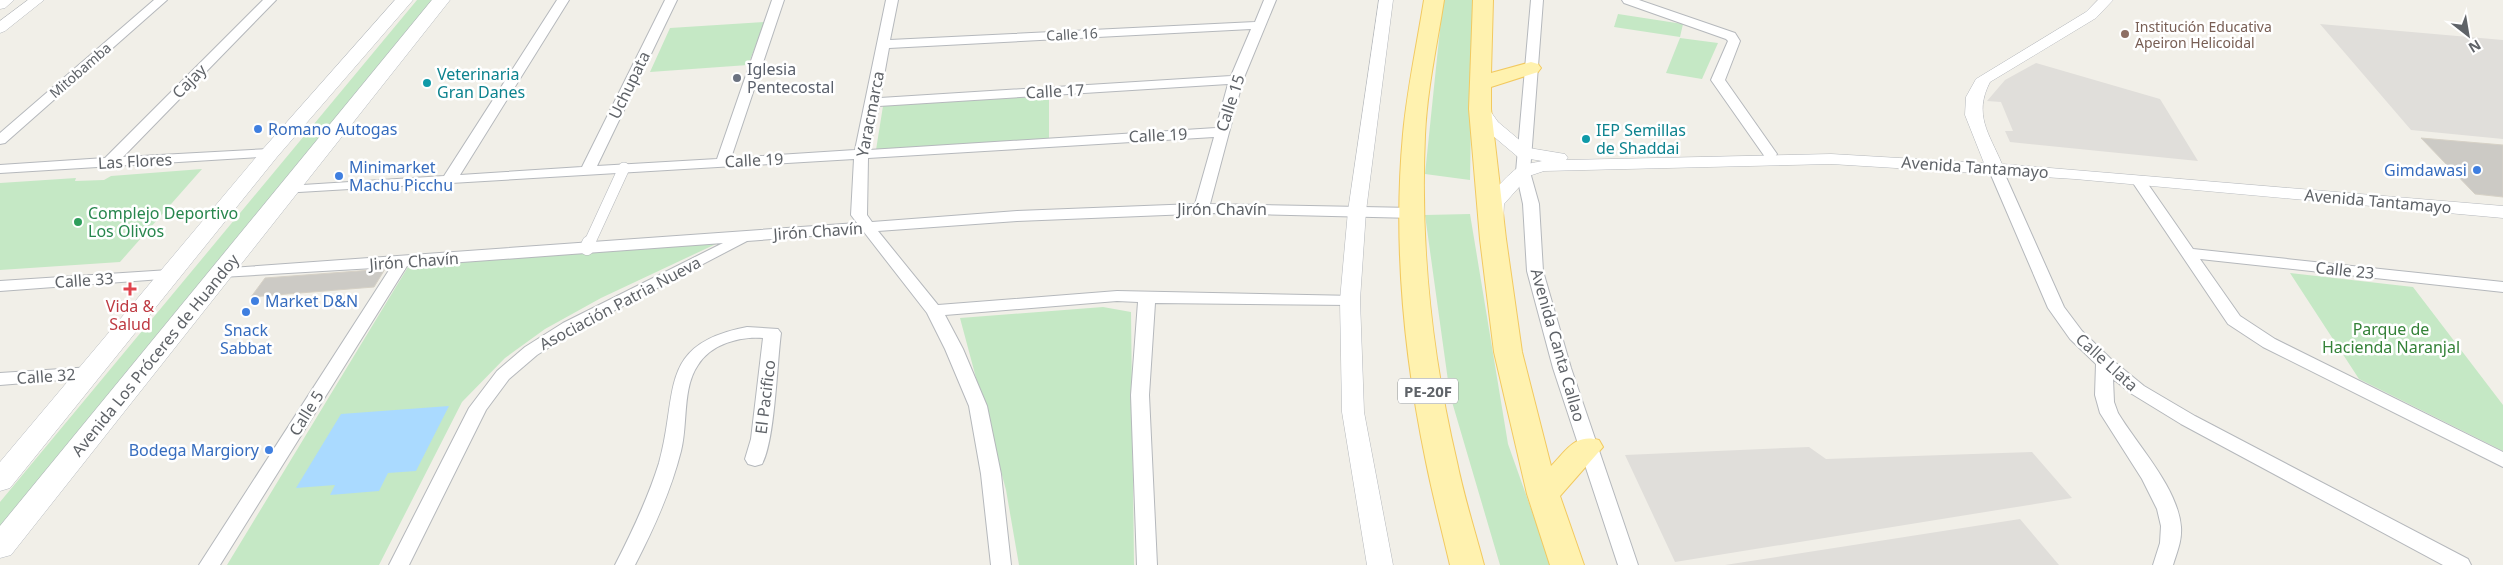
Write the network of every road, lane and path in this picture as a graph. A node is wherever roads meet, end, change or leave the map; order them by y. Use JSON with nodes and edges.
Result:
{"nodes":[{"id":1,"x":7,"y":0,"type":"edge"},
{"id":2,"x":36,"y":0,"type":"edge"},
{"id":3,"x":161,"y":0,"type":"edge"},
{"id":4,"x":270,"y":0,"type":"edge"},
{"id":5,"x":404,"y":0,"type":"edge"},
{"id":6,"x":441,"y":0,"type":"edge"},
{"id":7,"x":563,"y":0,"type":"edge"},
{"id":8,"x":671,"y":0,"type":"edge"},
{"id":9,"x":778,"y":0,"type":"edge"},
{"id":10,"x":892,"y":0,"type":"edge"},
{"id":11,"x":1270,"y":0,"type":"edge"},
{"id":12,"x":1386,"y":0,"type":"edge"},
{"id":13,"x":1434,"y":0,"type":"edge"},
{"id":14,"x":1483,"y":0,"type":"edge"},
{"id":15,"x":1537,"y":0,"type":"edge"},
{"id":16,"x":1628,"y":0,"type":"edge"},
{"id":17,"x":2106,"y":0,"type":"edge"},
{"id":18,"x":0,"y":5,"type":"edge"},
{"id":19,"x":1260,"y":24,"type":"junction"},
{"id":20,"x":0,"y":28,"type":"edge"},
{"id":21,"x":884,"y":44,"type":"junction"},
{"id":22,"x":1531,"y":68,"type":"junction"},
{"id":23,"x":1236,"y":80,"type":"junction"},
{"id":24,"x":1481,"y":83,"type":"junction"},
{"id":25,"x":874,"y":102,"type":"junction"},
{"id":26,"x":1480,"y":108,"type":"junction"},
{"id":27,"x":1221,"y":132,"type":"junction"},
{"id":28,"x":0,"y":140,"type":"edge"},
{"id":29,"x":270,"y":153,"type":"junction"},
{"id":30,"x":1524,"y":153,"type":"junction"},
{"id":31,"x":1770,"y":154,"type":"junction"},
{"id":32,"x":861,"y":155,"type":"junction"},
{"id":33,"x":723,"y":162,"type":"junction"},
{"id":34,"x":109,"y":163,"type":"junction"},
{"id":35,"x":1994,"y":164,"type":"junction"},
{"id":36,"x":624,"y":168,"type":"junction"},
{"id":37,"x":0,"y":169,"type":"edge"},
{"id":38,"x":588,"y":170,"type":"junction"},
{"id":39,"x":1523,"y":172,"type":"junction"},
{"id":40,"x":449,"y":180,"type":"junction"},
{"id":41,"x":2138,"y":180,"type":"junction"},
{"id":42,"x":287,"y":190,"type":"junction"},
{"id":43,"x":2503,"y":203,"type":"edge"},
{"id":44,"x":1202,"y":209,"type":"junction"},
{"id":45,"x":1357,"y":211,"type":"junction"},
{"id":46,"x":2503,"y":212,"type":"edge"},
{"id":47,"x":1414,"y":213,"type":"junction"},
{"id":48,"x":866,"y":227,"type":"junction"},
{"id":49,"x":749,"y":236,"type":"junction"},
{"id":50,"x":1493,"y":239,"type":"junction"},
{"id":51,"x":587,"y":248,"type":"junction"},
{"id":52,"x":2187,"y":254,"type":"junction"},
{"id":53,"x":402,"y":262,"type":"junction"},
{"id":54,"x":222,"y":272,"type":"junction"},
{"id":55,"x":169,"y":275,"type":"junction"},
{"id":56,"x":0,"y":286,"type":"edge"},
{"id":57,"x":2499,"y":291,"type":"edge"},
{"id":58,"x":1147,"y":298,"type":"junction"},
{"id":59,"x":1350,"y":300,"type":"junction"},
{"id":60,"x":934,"y":311,"type":"junction"},
{"id":61,"x":2104,"y":363,"type":"junction"},
{"id":62,"x":92,"y":372,"type":"junction"},
{"id":63,"x":0,"y":379,"type":"edge"},
{"id":64,"x":1588,"y":447,"type":"junction"},
{"id":65,"x":755,"y":459,"type":"dead end"},
{"id":66,"x":2503,"y":460,"type":"edge"},
{"id":67,"x":0,"y":482,"type":"edge"},
{"id":68,"x":1542,"y":494,"type":"junction"},
{"id":69,"x":0,"y":546,"type":"edge"},
{"id":70,"x":209,"y":565,"type":"edge"},
{"id":71,"x":399,"y":565,"type":"edge"},
{"id":72,"x":625,"y":565,"type":"edge"},
{"id":73,"x":1001,"y":565,"type":"edge"},
{"id":74,"x":1147,"y":565,"type":"edge"},
{"id":75,"x":1380,"y":565,"type":"edge"},
{"id":76,"x":1467,"y":565,"type":"edge"},
{"id":77,"x":1567,"y":565,"type":"edge"},
{"id":78,"x":1628,"y":565,"type":"edge"},
{"id":79,"x":2163,"y":565,"type":"edge"},
{"id":80,"x":2461,"y":565,"type":"edge"}],
"edges":[{"from":1,"to":18,"type":"street"},
{"from":2,"to":20,"type":"street"},
{"from":3,"to":28,"type":"street","name":"Mitobamba"},
{"from":4,"to":34,"type":"street","name":"Cajay"},
{"from":5,"to":29,"type":"main road"},
{"from":6,"to":42,"type":"main road","name":"Avenida Los Próceres de Huandoy"},
{"from":7,"to":40,"type":"street"},
{"from":8,"to":38,"type":"street","name":"Uchupata"},
{"from":9,"to":33,"type":"street"},
{"from":10,"to":21,"type":"street","name":"Yaracmarca"},
{"from":11,"to":19,"type":"street","name":"Calle 15"},
{"from":12,"to":45,"type":"street"},
{"from":13,"to":47,"type":"main road","number":"PE-20F"},
{"from":14,"to":24,"type":"main road"},
{"from":15,"to":22,"type":"street","name":"Avenida Canta Callao"},
{"from":16,"to":31,"type":"street"},
{"from":17,"to":35,"type":"street","name":"Calle Llata"},
{"from":19,"to":21,"type":"street","name":"Calle 16"},
{"from":19,"to":23,"type":"street","name":"Calle 15"},
{"from":21,"to":25,"type":"street","name":"Yaracmarca"},
{"from":22,"to":24,"type":"main road"},
{"from":22,"to":30,"type":"street","name":"Avenida Canta Callao"},
{"from":23,"to":25,"type":"street","name":"Calle 17"},
{"from":23,"to":27,"type":"street","name":"Calle 15"},
{"from":24,"to":26,"type":"main road"},
{"from":25,"to":32,"type":"street","name":"Yaracmarca"},
{"from":26,"to":30,"type":"street"},
{"from":26,"to":50,"type":"main road"},
{"from":27,"to":32,"type":"street","name":"Calle 19"},
{"from":27,"to":44,"type":"street","name":"Calle 15"},
{"from":29,"to":34,"type":"street","name":"Las Flores"},
{"from":29,"to":55,"type":"main road"},
{"from":30,"to":31,"type":"street","name":"Avenida Tantamayo"},
{"from":30,"to":39,"type":"street","name":"Avenida Canta Callao"},
{"from":31,"to":35,"type":"street","name":"Avenida Tantamayo"},
{"from":32,"to":33,"type":"street","name":"Calle 19"},
{"from":32,"to":48,"type":"street","name":"Yaracmarca"},
{"from":33,"to":36,"type":"street","name":"Calle 19"},
{"from":34,"to":37,"type":"street","name":"Las Flores"},
{"from":35,"to":39,"type":"street","name":"Avenida Tantamayo"},
{"from":35,"to":41,"type":"street","name":"Avenida Tantamayo"},
{"from":35,"to":43,"type":"street","name":"Avenida Tantamayo"},
{"from":35,"to":61,"type":"street","name":"Calle Llata"},
{"from":36,"to":38,"type":"street","name":"Calle 19"},
{"from":36,"to":51,"type":"street"},
{"from":38,"to":40,"type":"street","name":"Calle 19"},
{"from":39,"to":50,"type":"street"},
{"from":39,"to":64,"type":"street","name":"Avenida Canta Callao"},
{"from":40,"to":42,"type":"street","name":"Calle 19"},
{"from":41,"to":46,"type":"street","name":"Avenida Tantamayo"},
{"from":41,"to":52,"type":"street"},
{"from":42,"to":54,"type":"main road","name":"Avenida Los Próceres de Huandoy"},
{"from":44,"to":45,"type":"street","name":"Jirón Chavín"},
{"from":44,"to":48,"type":"street","name":"Jirón Chavín"},
{"from":45,"to":47,"type":"street","name":"Jirón Chavín"},
{"from":45,"to":59,"type":"street"},
{"from":47,"to":76,"type":"main road","number":"PE-20F"},
{"from":48,"to":49,"type":"street","name":"Jirón Chavín"},
{"from":48,"to":60,"type":"street"},
{"from":49,"to":51,"type":"street","name":"Jirón Chavín"},
{"from":49,"to":71,"type":"street","name":"Asociación Patria Nueva"},
{"from":50,"to":68,"type":"main road"},
{"from":51,"to":53,"type":"street","name":"Jirón Chavín"},
{"from":52,"to":57,"type":"street","name":"Calle 23"},
{"from":52,"to":66,"type":"street"},
{"from":53,"to":54,"type":"street","name":"Jirón Chavín"},
{"from":53,"to":70,"type":"street","name":"Calle 5"},
{"from":54,"to":69,"type":"main road","name":"Avenida Los Próceres de Huandoy"},
{"from":55,"to":56,"type":"street","name":"Calle 33"},
{"from":55,"to":62,"type":"main road"},
{"from":58,"to":59,"type":"street"},
{"from":58,"to":60,"type":"street"},
{"from":58,"to":74,"type":"street"},
{"from":59,"to":75,"type":"street"},
{"from":60,"to":73,"type":"street"},
{"from":61,"to":79,"type":"street"},
{"from":61,"to":80,"type":"street","name":"Calle Llata"},
{"from":62,"to":63,"type":"street","name":"Calle 32"},
{"from":62,"to":67,"type":"main road"},
{"from":64,"to":68,"type":"main road"},
{"from":64,"to":78,"type":"street","name":"Avenida Canta Callao"},
{"from":65,"to":72,"type":"street","name":"El Pacifico"},
{"from":68,"to":77,"type":"main road"}]}
